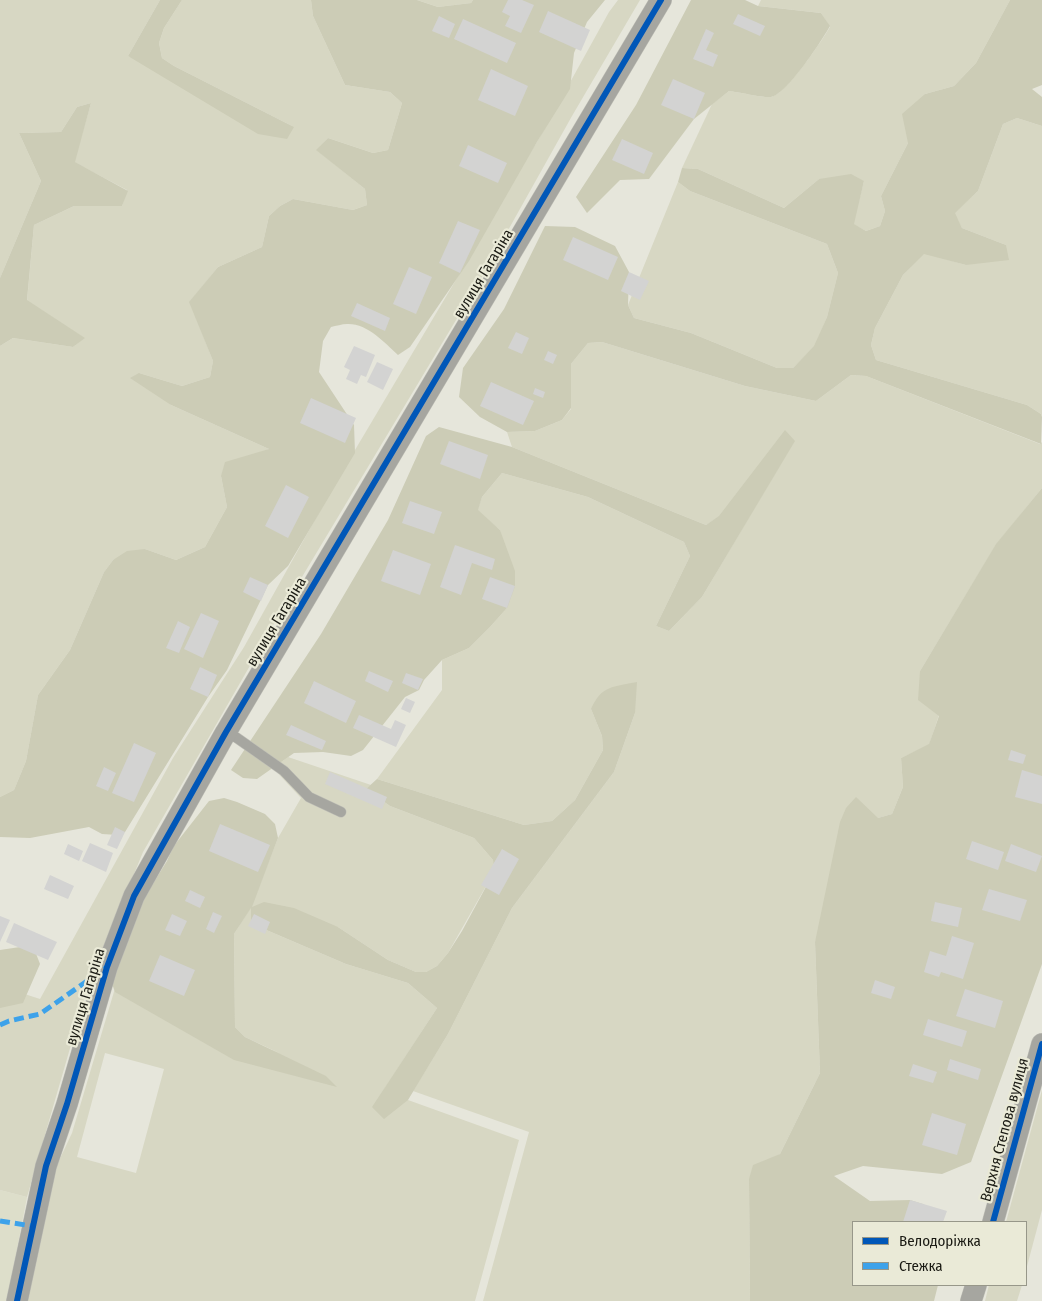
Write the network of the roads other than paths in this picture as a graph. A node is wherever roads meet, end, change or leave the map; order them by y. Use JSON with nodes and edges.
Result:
{"nodes":[{"id":1,"x":661,"y":0,"type":"edge"},
{"id":2,"x":226,"y":732,"type":"junction"},
{"id":3,"x":341,"y":812,"type":"dead end"},
{"id":4,"x":1042,"y":1044,"type":"edge"},
{"id":5,"x":993,"y":1221,"type":"edge"},
{"id":6,"x":976,"y":1286,"type":"edge"},
{"id":7,"x":17,"y":1301,"type":"edge"},
{"id":8,"x":971,"y":1301,"type":"edge"}],
"edges":[{"from":1,"to":2,"type":"street","name":"вулиця Гагаріна"},
{"from":2,"to":3,"type":"lane"},
{"from":2,"to":7,"type":"street","name":"вулиця Гагаріна"},
{"from":4,"to":5,"type":"street","name":"Верхня Степова вулиця"},
{"from":6,"to":8,"type":"street"}]}
